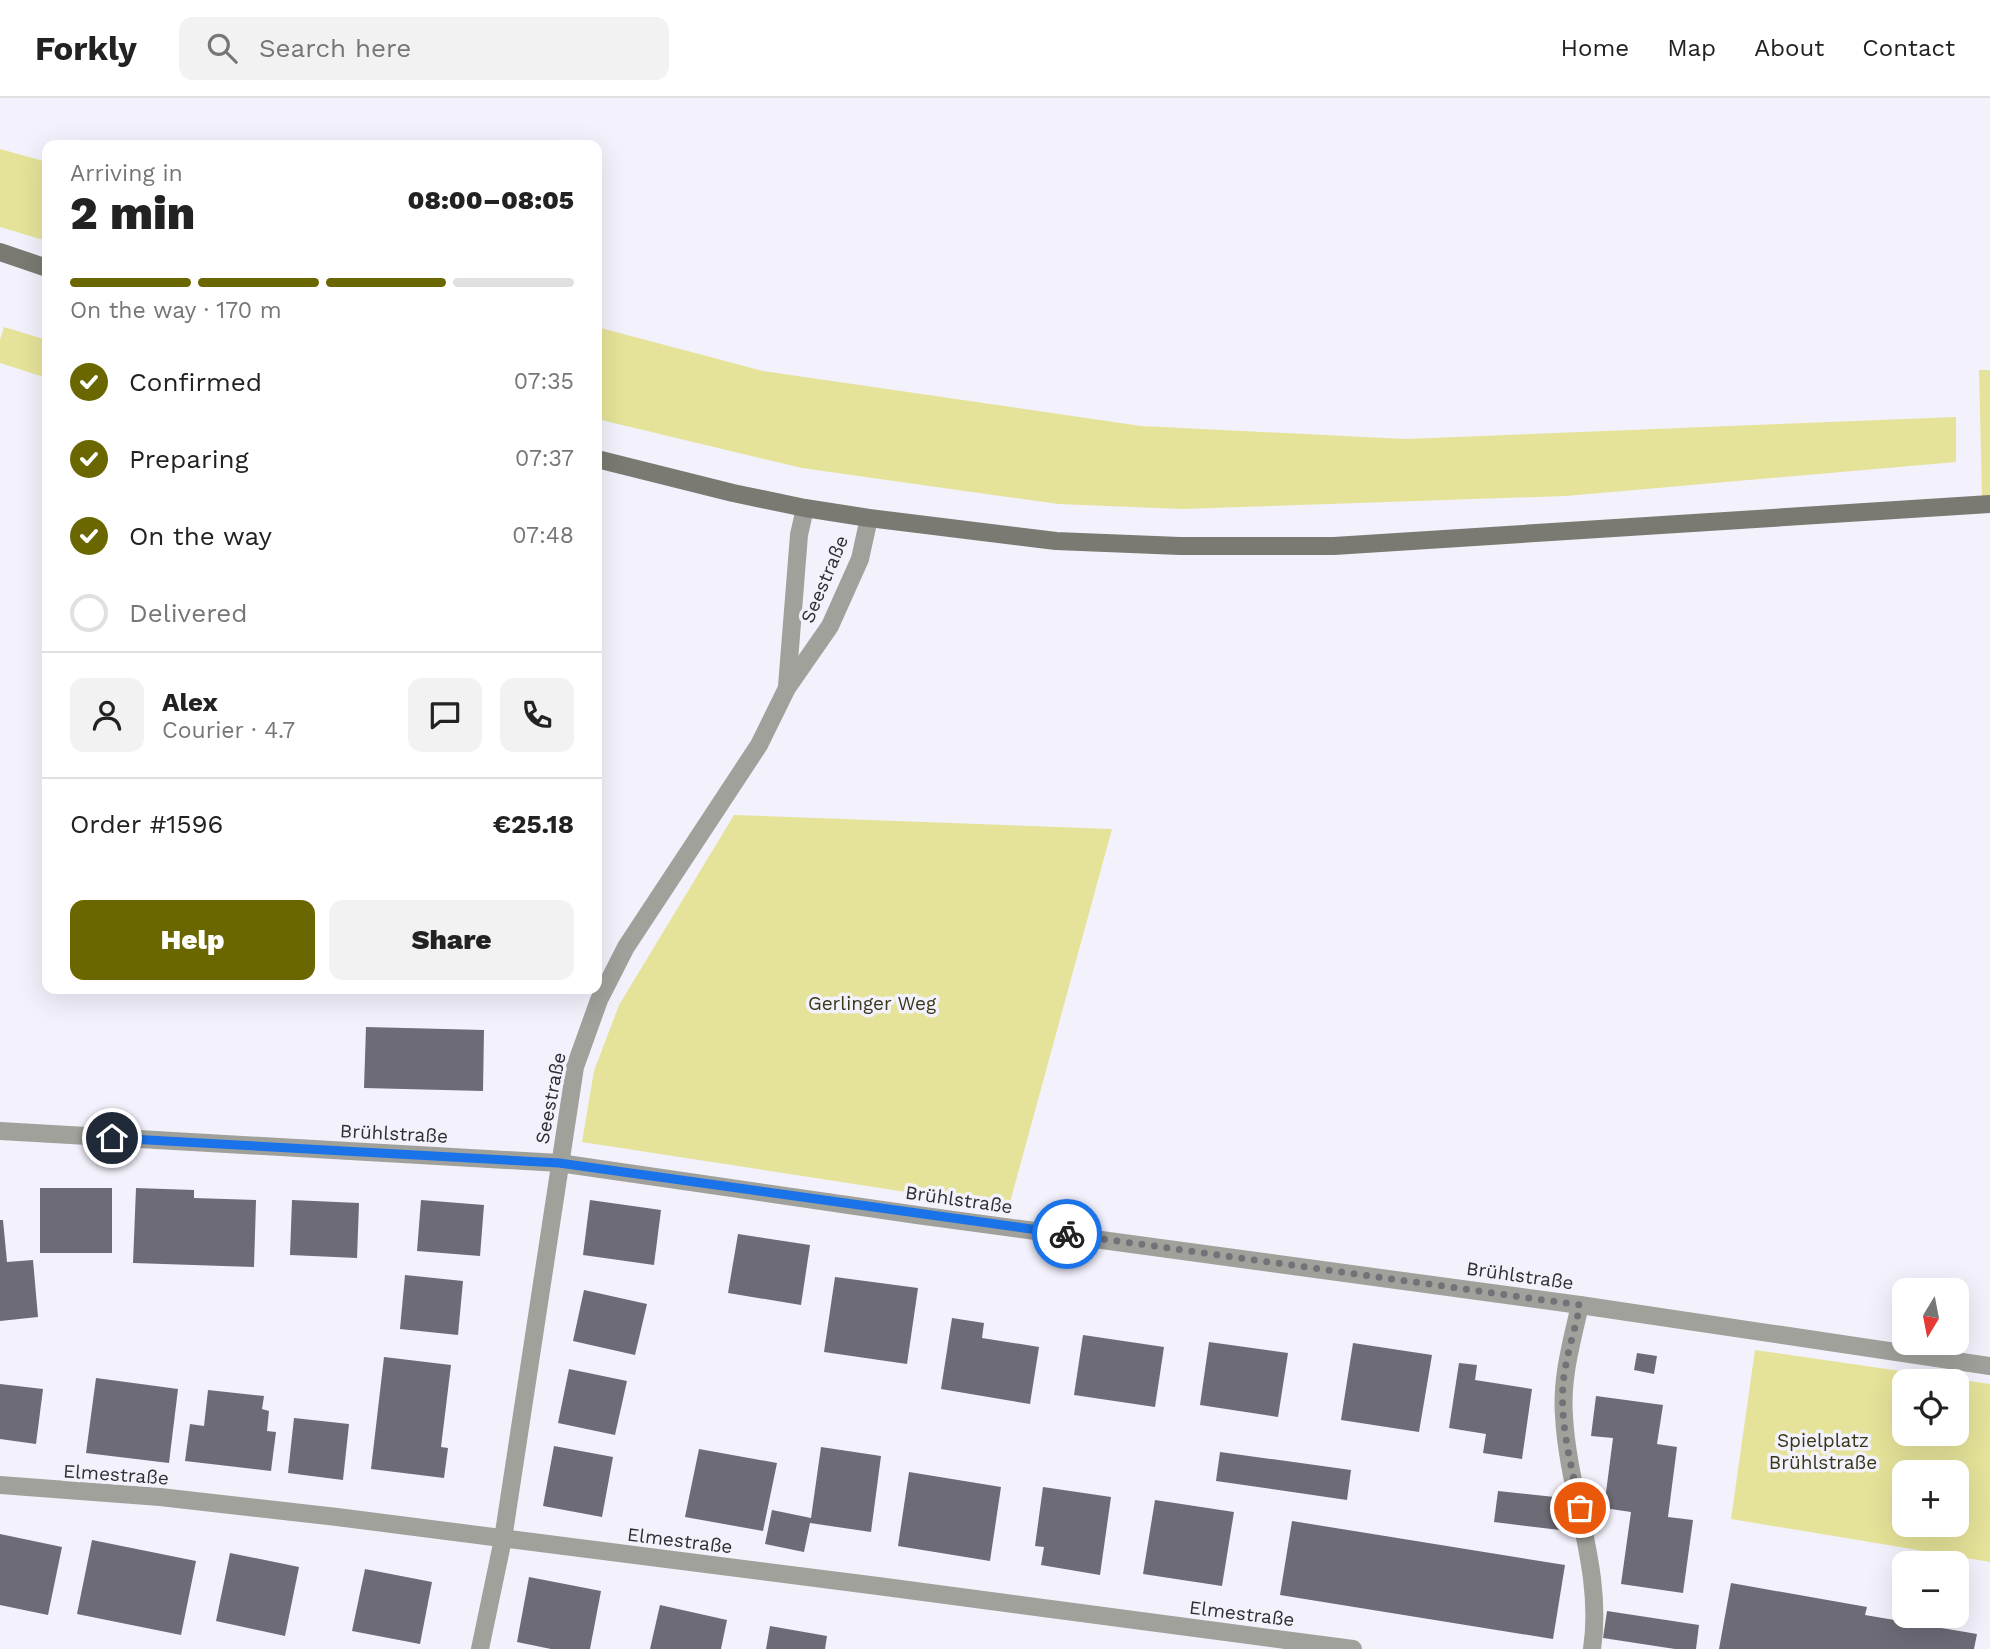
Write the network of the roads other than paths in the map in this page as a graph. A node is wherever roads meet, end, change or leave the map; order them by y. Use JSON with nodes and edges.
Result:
{"nodes":[{"id":1,"x":0,"y":252,"type":"edge"},
{"id":2,"x":42,"y":266,"type":"edge"},
{"id":3,"x":602,"y":460,"type":"edge"},
{"id":4,"x":1990,"y":504,"type":"edge"},
{"id":5,"x":805,"y":508,"type":"junction"},
{"id":6,"x":869,"y":518,"type":"junction"},
{"id":7,"x":787,"y":688,"type":"junction"},
{"id":8,"x":0,"y":1131,"type":"edge"},
{"id":9,"x":559,"y":1163,"type":"junction"},
{"id":10,"x":1580,"y":1305,"type":"junction"},
{"id":11,"x":1990,"y":1366,"type":"edge"},
{"id":12,"x":0,"y":1485,"type":"edge"},
{"id":13,"x":503,"y":1539,"type":"junction"},
{"id":14,"x":1318,"y":1646,"type":"edge"},
{"id":15,"x":480,"y":1649,"type":"edge"},
{"id":16,"x":1353,"y":1649,"type":"edge"},
{"id":17,"x":1592,"y":1649,"type":"edge"}],
"edges":[{"from":1,"to":2,"type":"main road"},
{"from":3,"to":5,"type":"main road"},
{"from":4,"to":6,"type":"main road"},
{"from":5,"to":6,"type":"main road"},
{"from":5,"to":7,"type":"street","name":"Seestraße"},
{"from":6,"to":7,"type":"street","name":"Seestraße"},
{"from":7,"to":9,"type":"street","name":"Seestraße"},
{"from":8,"to":9,"type":"street","name":"Brühlstraße"},
{"from":9,"to":10,"type":"street","name":"Brühlstraße"},
{"from":9,"to":13,"type":"street","name":"Seestraße"},
{"from":10,"to":11,"type":"street","name":"Brühlstraße"},
{"from":10,"to":17,"type":"street"},
{"from":12,"to":13,"type":"street","name":"Elmestraße"},
{"from":13,"to":14,"type":"street","name":"Elmestraße"},
{"from":13,"to":15,"type":"street","name":"Seestraße"},
{"from":14,"to":16,"type":"street","name":"Elmestraße"}]}
